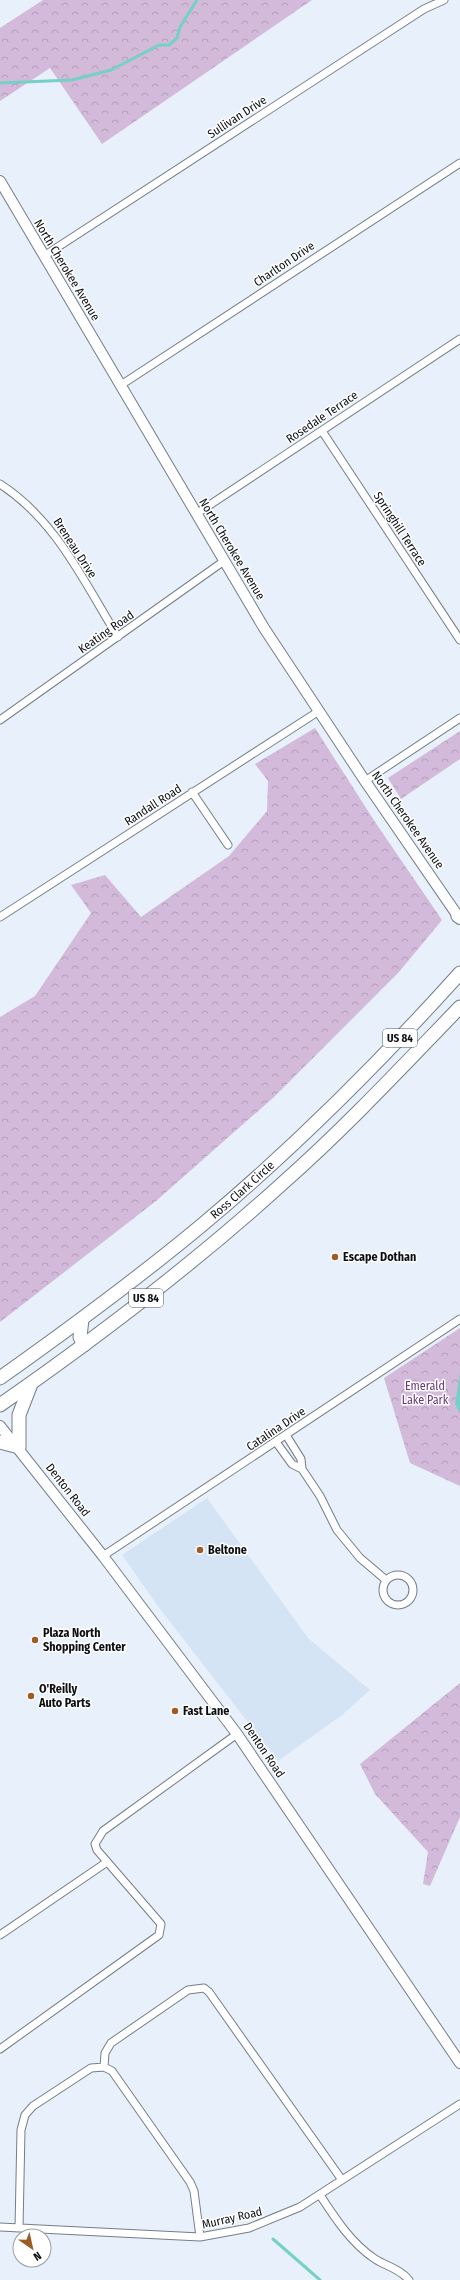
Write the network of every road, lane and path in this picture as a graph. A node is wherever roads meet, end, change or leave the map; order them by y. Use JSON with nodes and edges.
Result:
{"nodes":[{"id":1,"x":444,"y":0,"type":"edge"},
{"id":2,"x":460,"y":163,"type":"edge"},
{"id":3,"x":1,"y":185,"type":"edge"},
{"id":4,"x":44,"y":256,"type":"junction"},
{"id":5,"x":460,"y":339,"type":"edge"},
{"id":6,"x":121,"y":386,"type":"junction"},
{"id":7,"x":322,"y":430,"type":"junction"},
{"id":8,"x":0,"y":484,"type":"edge"},
{"id":9,"x":196,"y":514,"type":"junction"},
{"id":10,"x":224,"y":561,"type":"junction"},
{"id":11,"x":118,"y":637,"type":"junction"},
{"id":12,"x":460,"y":640,"type":"edge"},
{"id":13,"x":319,"y":711,"type":"junction"},
{"id":14,"x":460,"y":718,"type":"edge"},
{"id":15,"x":0,"y":720,"type":"edge"},
{"id":16,"x":365,"y":781,"type":"junction"},
{"id":17,"x":192,"y":792,"type":"junction"},
{"id":18,"x":228,"y":846,"type":"dead end"},
{"id":19,"x":0,"y":917,"type":"edge"},
{"id":20,"x":459,"y":917,"type":"edge"},
{"id":21,"x":460,"y":973,"type":"edge"},
{"id":22,"x":457,"y":1012,"type":"edge"},
{"id":23,"x":269,"y":1166,"type":"junction"},
{"id":24,"x":284,"y":1182,"type":"junction"},
{"id":25,"x":155,"y":1262,"type":"junction"},
{"id":26,"x":169,"y":1280,"type":"junction"},
{"id":27,"x":82,"y":1319,"type":"junction"},
{"id":28,"x":460,"y":1319,"type":"edge"},
{"id":29,"x":84,"y":1345,"type":"junction"},
{"id":30,"x":21,"y":1363,"type":"junction"},
{"id":31,"x":0,"y":1367,"type":"edge"},
{"id":32,"x":0,"y":1378,"type":"edge"},
{"id":33,"x":31,"y":1383,"type":"junction"},
{"id":34,"x":0,"y":1405,"type":"edge"},
{"id":35,"x":0,"y":1426,"type":"edge"},
{"id":36,"x":286,"y":1435,"type":"junction"},
{"id":37,"x":0,"y":1442,"type":"edge"},
{"id":38,"x":276,"y":1442,"type":"junction"},
{"id":39,"x":18,"y":1447,"type":"junction"},
{"id":40,"x":302,"y":1469,"type":"junction"},
{"id":41,"x":103,"y":1556,"type":"junction"},
{"id":42,"x":386,"y":1580,"type":"junction"},
{"id":43,"x":237,"y":1734,"type":"junction"},
{"id":44,"x":107,"y":1862,"type":"junction"},
{"id":45,"x":0,"y":1935,"type":"edge"},
{"id":46,"x":0,"y":2049,"type":"edge"},
{"id":47,"x":460,"y":2062,"type":"edge"},
{"id":48,"x":104,"y":2067,"type":"junction"},
{"id":49,"x":460,"y":2104,"type":"edge"},
{"id":50,"x":342,"y":2180,"type":"junction"},
{"id":51,"x":320,"y":2195,"type":"junction"},
{"id":52,"x":0,"y":2227,"type":"edge"},
{"id":53,"x":19,"y":2228,"type":"joint"},
{"id":54,"x":52,"y":2230,"type":"edge"},
{"id":55,"x":200,"y":2237,"type":"junction"},
{"id":56,"x":409,"y":2280,"type":"edge"}],
"edges":[{"from":1,"to":4,"type":"street","name":"Sullivan Drive"},
{"from":2,"to":6,"type":"street","name":"Charlton Drive"},
{"from":3,"to":4,"type":"street","name":"North Cherokee Avenue"},
{"from":4,"to":6,"type":"street","name":"North Cherokee Avenue"},
{"from":5,"to":7,"type":"street","name":"Rosedale Terrace"},
{"from":6,"to":9,"type":"street","name":"North Cherokee Avenue"},
{"from":7,"to":9,"type":"street","name":"Rosedale Terrace"},
{"from":7,"to":12,"type":"street","name":"Springhill Terrace"},
{"from":8,"to":11,"type":"street","name":"Breneau Drive"},
{"from":9,"to":10,"type":"street","name":"North Cherokee Avenue"},
{"from":10,"to":11,"type":"street","name":"Keating Road"},
{"from":10,"to":13,"type":"street","name":"North Cherokee Avenue"},
{"from":11,"to":15,"type":"street","name":"Keating Road"},
{"from":13,"to":16,"type":"street","name":"North Cherokee Avenue"},
{"from":13,"to":17,"type":"street","name":"Randall Road"},
{"from":14,"to":16,"type":"street"},
{"from":16,"to":20,"type":"street","name":"North Cherokee Avenue"},
{"from":17,"to":18,"type":"street"},
{"from":17,"to":19,"type":"street","name":"Randall Road"},
{"from":21,"to":23,"type":"highway","name":"Ross Clark Circle","number":"US 84"},
{"from":22,"to":24,"type":"highway","name":"Ross Clark Circle","number":"US 84"},
{"from":23,"to":24,"type":"highway"},
{"from":23,"to":25,"type":"highway","name":"Ross Clark Circle","number":"US 84"},
{"from":24,"to":26,"type":"highway","name":"Ross Clark Circle","number":"US 84"},
{"from":25,"to":26,"type":"highway"},
{"from":25,"to":27,"type":"highway","name":"Ross Clark Circle","number":"US 84"},
{"from":26,"to":29,"type":"highway","name":"Ross Clark Circle","number":"US 84"},
{"from":27,"to":29,"type":"highway"},
{"from":27,"to":30,"type":"highway","name":"Ross Clark Circle","number":"US 84"},
{"from":28,"to":36,"type":"street","name":"Catalina Drive"},
{"from":29,"to":33,"type":"highway","name":"Ross Clark Circle","number":"US 84"},
{"from":30,"to":31,"type":"highway"},
{"from":30,"to":32,"type":"highway","name":"Ross Clark Circle","number":"US 84"},
{"from":33,"to":34,"type":"highway","name":"Ross Clark Circle","number":"US 84"},
{"from":33,"to":39,"type":"highway"},
{"from":35,"to":39,"type":"street","name":"Denton Road"},
{"from":36,"to":38,"type":"street","name":"Catalina Drive"},
{"from":36,"to":40,"type":"street"},
{"from":37,"to":39,"type":"highway"},
{"from":38,"to":40,"type":"street"},
{"from":38,"to":41,"type":"street","name":"Catalina Drive"},
{"from":39,"to":41,"type":"street","name":"Denton Road"},
{"from":40,"to":42,"type":"street"},
{"from":41,"to":43,"type":"street","name":"Denton Road"},
{"from":42,"to":42,"type":"street"},
{"from":43,"to":44,"type":"street"},
{"from":43,"to":47,"type":"street","name":"Denton Road"},
{"from":44,"to":45,"type":"street"},
{"from":44,"to":46,"type":"street"},
{"from":48,"to":50,"type":"street"},
{"from":48,"to":53,"type":"street"},
{"from":48,"to":55,"type":"street"},
{"from":49,"to":50,"type":"street","name":"Murray Road"},
{"from":50,"to":51,"type":"street","name":"Murray Road"},
{"from":51,"to":55,"type":"street","name":"Murray Road"},
{"from":51,"to":56,"type":"street"},
{"from":52,"to":53,"type":"street","name":"Murray Road"},
{"from":54,"to":55,"type":"street","name":"Murray Road"}]}
